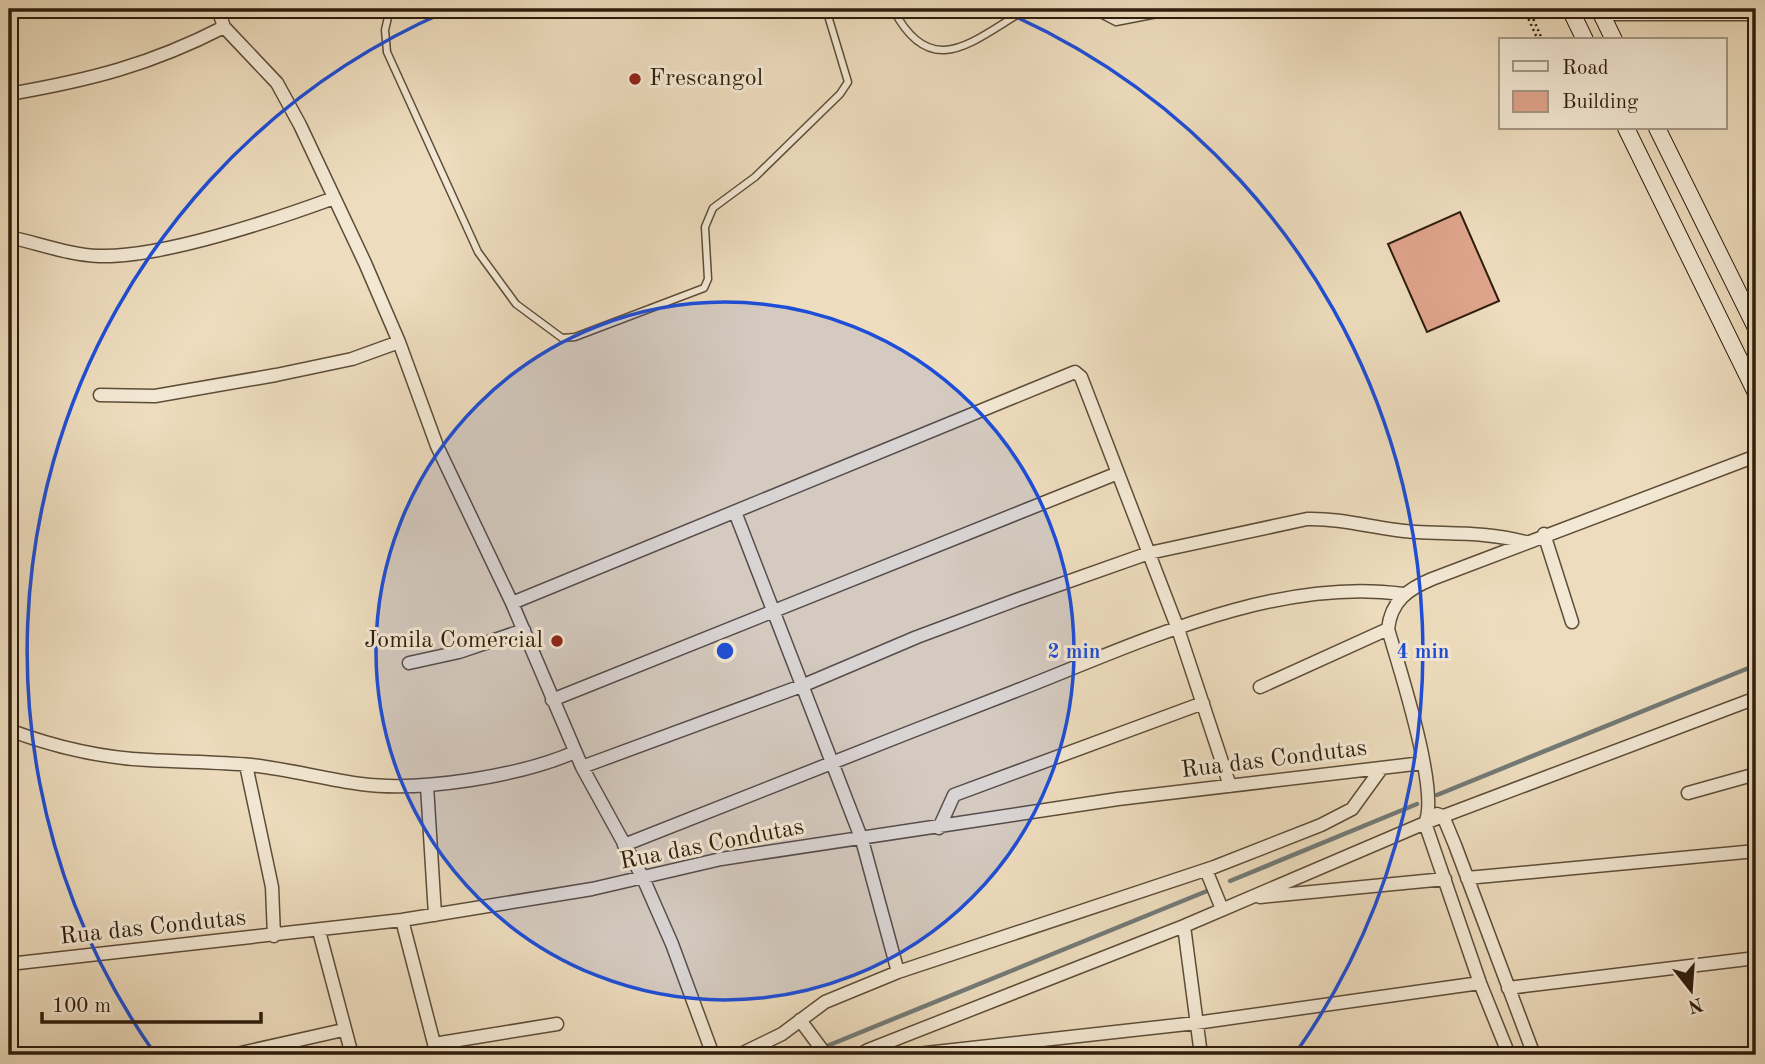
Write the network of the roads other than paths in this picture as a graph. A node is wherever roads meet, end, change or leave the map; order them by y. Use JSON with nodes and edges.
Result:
{"nodes":[{"id":1,"x":218,"y":9,"type":"edge"},
{"id":2,"x":390,"y":9,"type":"edge"},
{"id":3,"x":826,"y":9,"type":"edge"},
{"id":4,"x":893,"y":9,"type":"edge"},
{"id":5,"x":1027,"y":9,"type":"edge"},
{"id":6,"x":1091,"y":9,"type":"edge"},
{"id":7,"x":1183,"y":9,"type":"edge"},
{"id":8,"x":1268,"y":9,"type":"edge"},
{"id":9,"x":1301,"y":9,"type":"edge"},
{"id":10,"x":1570,"y":9,"type":"edge"},
{"id":11,"x":1600,"y":11,"type":"edge"},
{"id":12,"x":1756,"y":15,"type":"edge"},
{"id":13,"x":224,"y":27,"type":"junction"},
{"id":14,"x":1584,"y":38,"type":"edge"},
{"id":15,"x":1613,"y":38,"type":"edge"},
{"id":16,"x":9,"y":94,"type":"edge"},
{"id":17,"x":1627,"y":130,"type":"edge"},
{"id":18,"x":1658,"y":130,"type":"edge"},
{"id":19,"x":334,"y":198,"type":"junction"},
{"id":20,"x":9,"y":237,"type":"edge"},
{"id":21,"x":1756,"y":328,"type":"edge"},
{"id":22,"x":399,"y":342,"type":"junction"},
{"id":23,"x":1756,"y":393,"type":"edge"},
{"id":24,"x":100,"y":395,"type":"dead end"},
{"id":25,"x":1756,"y":456,"type":"edge"},
{"id":26,"x":1118,"y":473,"type":"junction"},
{"id":27,"x":735,"y":512,"type":"junction"},
{"id":28,"x":1544,"y":534,"type":"junction"},
{"id":29,"x":1525,"y":541,"type":"junction"},
{"id":30,"x":1150,"y":553,"type":"junction"},
{"id":31,"x":1403,"y":594,"type":"junction"},
{"id":32,"x":512,"y":603,"type":"junction"},
{"id":33,"x":775,"y":610,"type":"junction"},
{"id":34,"x":1572,"y":622,"type":"dead end"},
{"id":35,"x":1178,"y":629,"type":"junction"},
{"id":36,"x":1388,"y":629,"type":"junction"},
{"id":37,"x":524,"y":630,"type":"junction"},
{"id":38,"x":409,"y":663,"type":"dead end"},
{"id":39,"x":804,"y":685,"type":"junction"},
{"id":40,"x":1260,"y":687,"type":"dead end"},
{"id":41,"x":1756,"y":698,"type":"edge"},
{"id":42,"x":552,"y":700,"type":"junction"},
{"id":43,"x":1203,"y":703,"type":"junction"},
{"id":44,"x":9,"y":730,"type":"edge"},
{"id":45,"x":575,"y":752,"type":"junction"},
{"id":46,"x":1423,"y":763,"type":"junction"},
{"id":47,"x":833,"y":764,"type":"junction"},
{"id":48,"x":247,"y":765,"type":"junction"},
{"id":49,"x":582,"y":767,"type":"junction"},
{"id":50,"x":1381,"y":769,"type":"junction"},
{"id":51,"x":1756,"y":774,"type":"edge"},
{"id":52,"x":427,"y":786,"type":"junction"},
{"id":53,"x":1230,"y":786,"type":"junction"},
{"id":54,"x":1688,"y":793,"type":"dead end"},
{"id":55,"x":1433,"y":817,"type":"junction"},
{"id":56,"x":939,"y":828,"type":"junction"},
{"id":57,"x":862,"y":840,"type":"junction"},
{"id":58,"x":624,"y":845,"type":"junction"},
{"id":59,"x":1756,"y":851,"type":"edge"},
{"id":60,"x":1206,"y":870,"type":"junction"},
{"id":61,"x":643,"y":878,"type":"junction"},
{"id":62,"x":1467,"y":878,"type":"junction"},
{"id":63,"x":1445,"y":879,"type":"junction"},
{"id":64,"x":1247,"y":898,"type":"junction"},
{"id":65,"x":1222,"y":909,"type":"junction"},
{"id":66,"x":435,"y":915,"type":"junction"},
{"id":67,"x":402,"y":920,"type":"junction"},
{"id":68,"x":1184,"y":926,"type":"junction"},
{"id":69,"x":319,"y":931,"type":"junction"},
{"id":70,"x":274,"y":936,"type":"junction"},
{"id":71,"x":1756,"y":958,"type":"edge"},
{"id":72,"x":9,"y":964,"type":"edge"},
{"id":73,"x":898,"y":971,"type":"junction"},
{"id":74,"x":1480,"y":983,"type":"junction"},
{"id":75,"x":1508,"y":988,"type":"junction"},
{"id":76,"x":800,"y":1020,"type":"junction"},
{"id":77,"x":1196,"y":1023,"type":"junction"},
{"id":78,"x":557,"y":1024,"type":"dead end"},
{"id":79,"x":343,"y":1030,"type":"junction"},
{"id":80,"x":435,"y":1050,"type":"edge"},
{"id":81,"x":864,"y":1053,"type":"edge"},
{"id":82,"x":232,"y":1055,"type":"edge"},
{"id":83,"x":352,"y":1055,"type":"edge"},
{"id":84,"x":713,"y":1055,"type":"edge"},
{"id":85,"x":739,"y":1055,"type":"edge"},
{"id":86,"x":826,"y":1055,"type":"edge"},
{"id":87,"x":901,"y":1055,"type":"edge"},
{"id":88,"x":908,"y":1055,"type":"edge"},
{"id":89,"x":1201,"y":1055,"type":"edge"},
{"id":90,"x":1509,"y":1055,"type":"edge"},
{"id":91,"x":1534,"y":1055,"type":"edge"}],
"edges":[{"from":1,"to":13,"type":"street"},
{"from":2,"to":3,"type":"lane"},
{"from":4,"to":5,"type":"lane"},
{"from":6,"to":7,"type":"lane"},
{"from":8,"to":9,"type":"lane"},
{"from":10,"to":14,"type":"main road"},
{"from":11,"to":12,"type":"street"},
{"from":11,"to":15,"type":"main road"},
{"from":13,"to":16,"type":"street"},
{"from":13,"to":19,"type":"street"},
{"from":17,"to":23,"type":"main road"},
{"from":18,"to":21,"type":"main road"},
{"from":19,"to":20,"type":"street"},
{"from":19,"to":22,"type":"street"},
{"from":22,"to":24,"type":"street"},
{"from":22,"to":32,"type":"street"},
{"from":25,"to":28,"type":"street"},
{"from":26,"to":27,"type":"street"},
{"from":26,"to":30,"type":"street"},
{"from":26,"to":33,"type":"street"},
{"from":27,"to":32,"type":"street"},
{"from":27,"to":33,"type":"street"},
{"from":28,"to":29,"type":"street"},
{"from":28,"to":34,"type":"street"},
{"from":29,"to":30,"type":"street"},
{"from":29,"to":31,"type":"street"},
{"from":30,"to":35,"type":"street"},
{"from":30,"to":39,"type":"street"},
{"from":31,"to":35,"type":"street"},
{"from":31,"to":36,"type":"street"},
{"from":32,"to":37,"type":"street"},
{"from":33,"to":39,"type":"street"},
{"from":33,"to":42,"type":"street"},
{"from":35,"to":43,"type":"street"},
{"from":35,"to":47,"type":"street"},
{"from":36,"to":40,"type":"street"},
{"from":36,"to":46,"type":"street"},
{"from":37,"to":38,"type":"street"},
{"from":37,"to":42,"type":"street"},
{"from":39,"to":47,"type":"street"},
{"from":39,"to":49,"type":"street"},
{"from":41,"to":55,"type":"street"},
{"from":42,"to":45,"type":"street"},
{"from":43,"to":53,"type":"street"},
{"from":43,"to":56,"type":"street"},
{"from":44,"to":48,"type":"street"},
{"from":45,"to":49,"type":"street"},
{"from":45,"to":52,"type":"street"},
{"from":46,"to":50,"type":"street","name":"Rua das Condutas"},
{"from":46,"to":55,"type":"street"},
{"from":47,"to":57,"type":"street"},
{"from":47,"to":58,"type":"street"},
{"from":48,"to":52,"type":"street"},
{"from":48,"to":70,"type":"street"},
{"from":49,"to":58,"type":"street"},
{"from":50,"to":53,"type":"street","name":"Rua das Condutas"},
{"from":50,"to":60,"type":"street"},
{"from":51,"to":54,"type":"street"},
{"from":52,"to":66,"type":"street"},
{"from":53,"to":56,"type":"street","name":"Rua das Condutas"},
{"from":55,"to":62,"type":"street"},
{"from":55,"to":63,"type":"street"},
{"from":55,"to":64,"type":"street"},
{"from":56,"to":57,"type":"street","name":"Rua das Condutas"},
{"from":57,"to":61,"type":"street","name":"Rua das Condutas"},
{"from":57,"to":73,"type":"street"},
{"from":58,"to":61,"type":"street"},
{"from":59,"to":62,"type":"street"},
{"from":60,"to":65,"type":"street"},
{"from":60,"to":73,"type":"street"},
{"from":61,"to":66,"type":"street","name":"Rua das Condutas"},
{"from":61,"to":84,"type":"street"},
{"from":62,"to":75,"type":"street"},
{"from":63,"to":64,"type":"street"},
{"from":63,"to":74,"type":"street"},
{"from":64,"to":65,"type":"street"},
{"from":65,"to":68,"type":"street"},
{"from":66,"to":67,"type":"street","name":"Rua das Condutas"},
{"from":67,"to":69,"type":"street","name":"Rua das Condutas"},
{"from":67,"to":80,"type":"street"},
{"from":68,"to":77,"type":"street"},
{"from":68,"to":81,"type":"street"},
{"from":69,"to":70,"type":"street","name":"Rua das Condutas"},
{"from":69,"to":79,"type":"street"},
{"from":70,"to":72,"type":"street","name":"Rua das Condutas"},
{"from":71,"to":75,"type":"street"},
{"from":73,"to":76,"type":"street"},
{"from":74,"to":77,"type":"street"},
{"from":74,"to":90,"type":"street"},
{"from":75,"to":91,"type":"street"},
{"from":76,"to":85,"type":"street"},
{"from":76,"to":86,"type":"street"},
{"from":77,"to":88,"type":"street"},
{"from":77,"to":89,"type":"street"},
{"from":78,"to":80,"type":"street"},
{"from":79,"to":82,"type":"street"},
{"from":79,"to":83,"type":"street"},
{"from":81,"to":87,"type":"street"}]}
